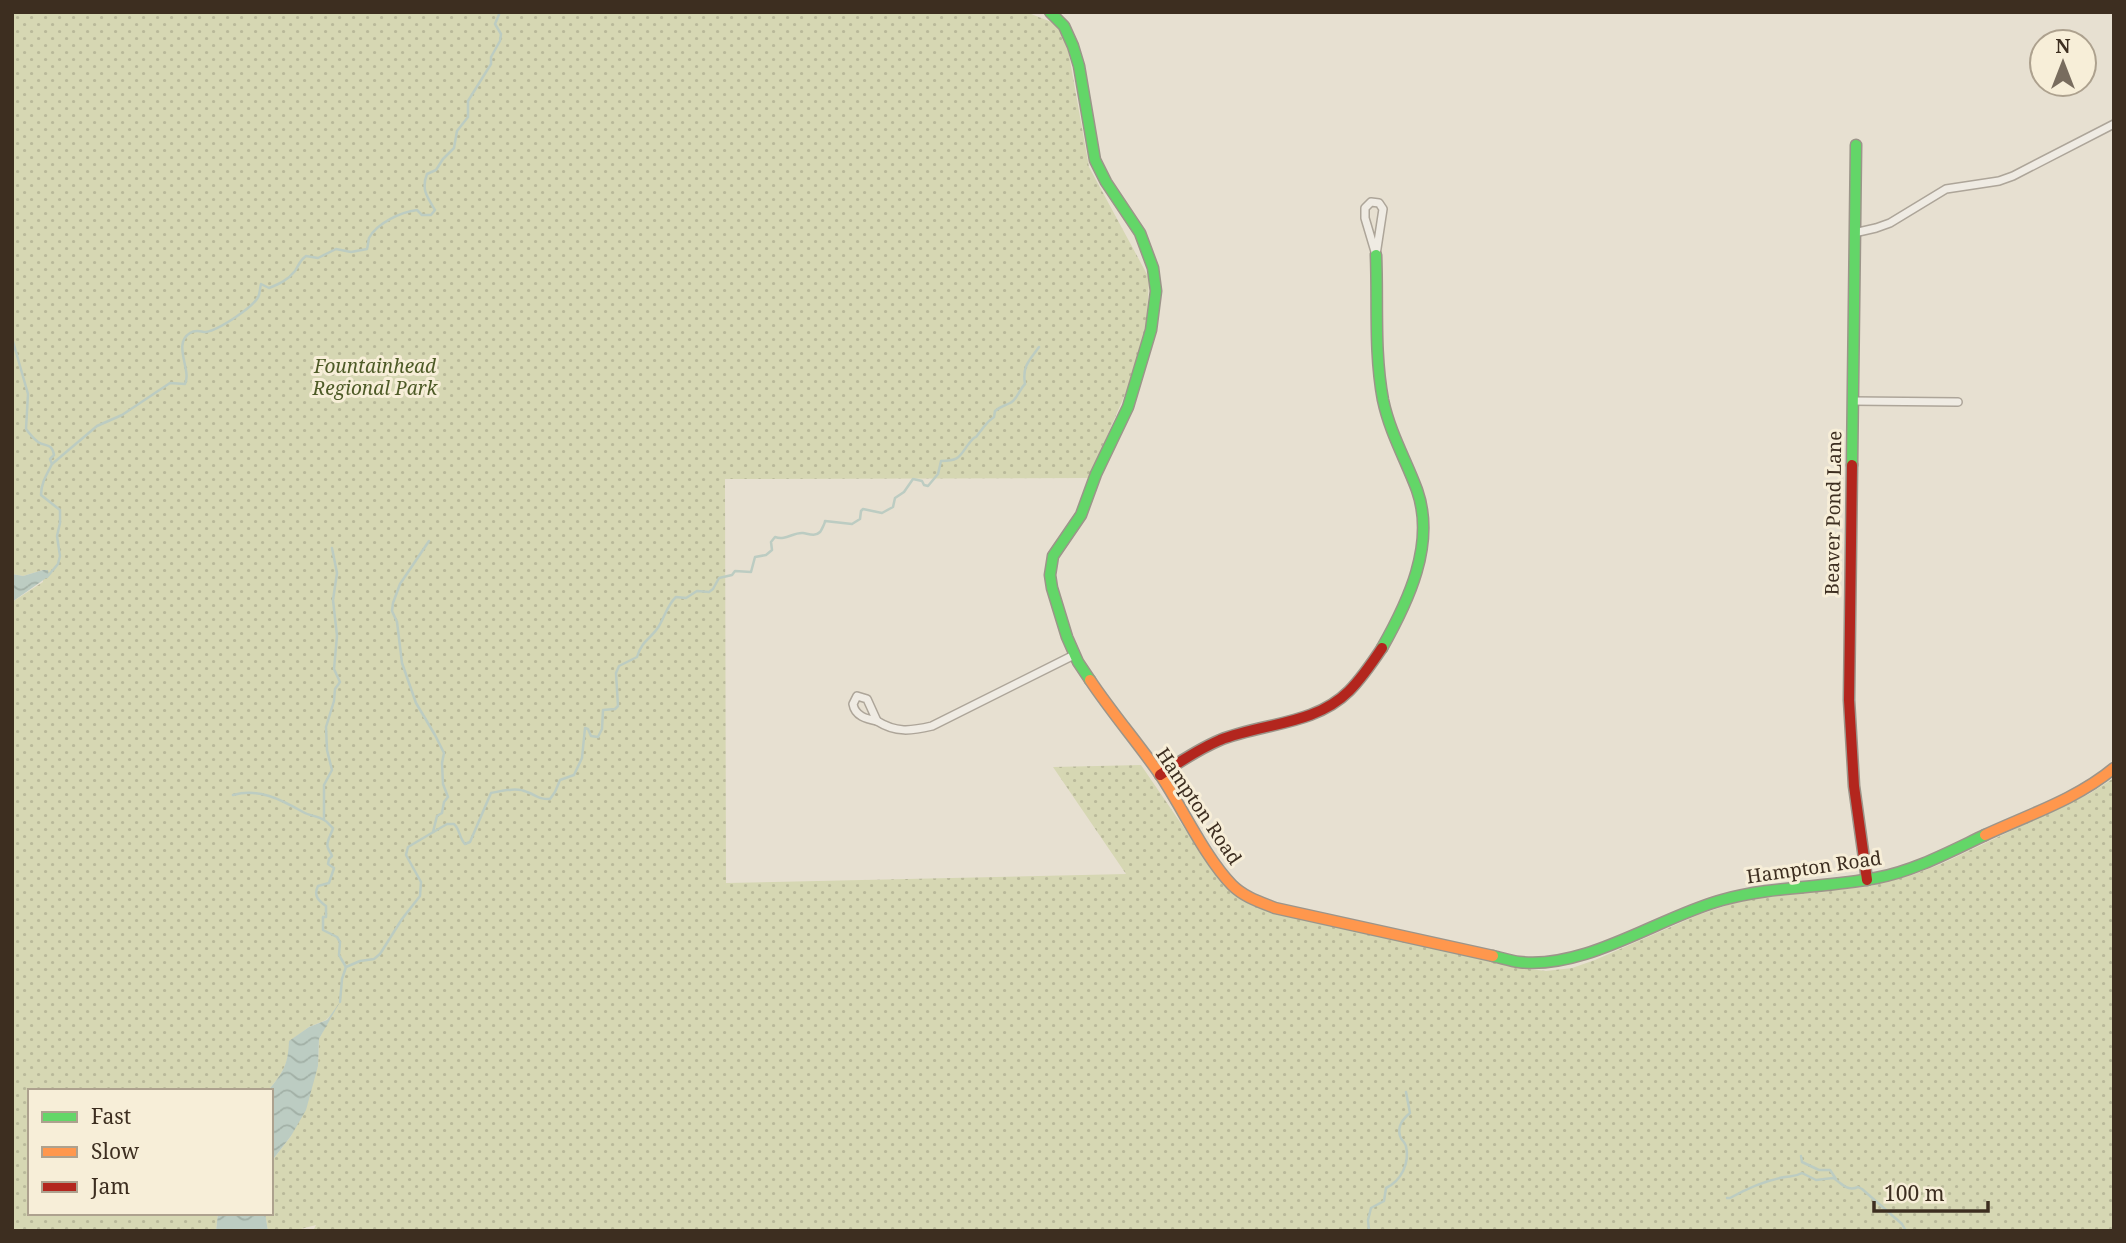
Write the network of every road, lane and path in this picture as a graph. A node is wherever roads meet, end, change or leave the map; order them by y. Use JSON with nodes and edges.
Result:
{"nodes":[{"id":1,"x":1050,"y":12,"type":"edge"},
{"id":2,"x":2114,"y":124,"type":"edge"},
{"id":3,"x":1856,"y":145,"type":"dead end"},
{"id":4,"x":1854,"y":233,"type":"junction"},
{"id":5,"x":1376,"y":255,"type":"junction"},
{"id":6,"x":1852,"y":401,"type":"junction"},
{"id":7,"x":1958,"y":402,"type":"dead end"},
{"id":8,"x":1074,"y":655,"type":"junction"},
{"id":9,"x":877,"y":721,"type":"dead end"},
{"id":10,"x":2114,"y":768,"type":"edge"},
{"id":11,"x":1160,"y":775,"type":"junction"},
{"id":12,"x":1867,"y":880,"type":"junction"}],
"edges":[{"from":1,"to":8,"type":"street","name":"Hampton Road"},
{"from":2,"to":4,"type":"street"},
{"from":3,"to":4,"type":"street","name":"Beaver Pond Lane"},
{"from":4,"to":6,"type":"street","name":"Beaver Pond Lane"},
{"from":5,"to":5,"type":"street"},
{"from":5,"to":11,"type":"street"},
{"from":6,"to":7,"type":"street"},
{"from":6,"to":12,"type":"street","name":"Beaver Pond Lane"},
{"from":8,"to":9,"type":"street"},
{"from":8,"to":11,"type":"street","name":"Hampton Road"},
{"from":10,"to":12,"type":"street","name":"Hampton Road"},
{"from":11,"to":12,"type":"street","name":"Hampton Road"}]}
